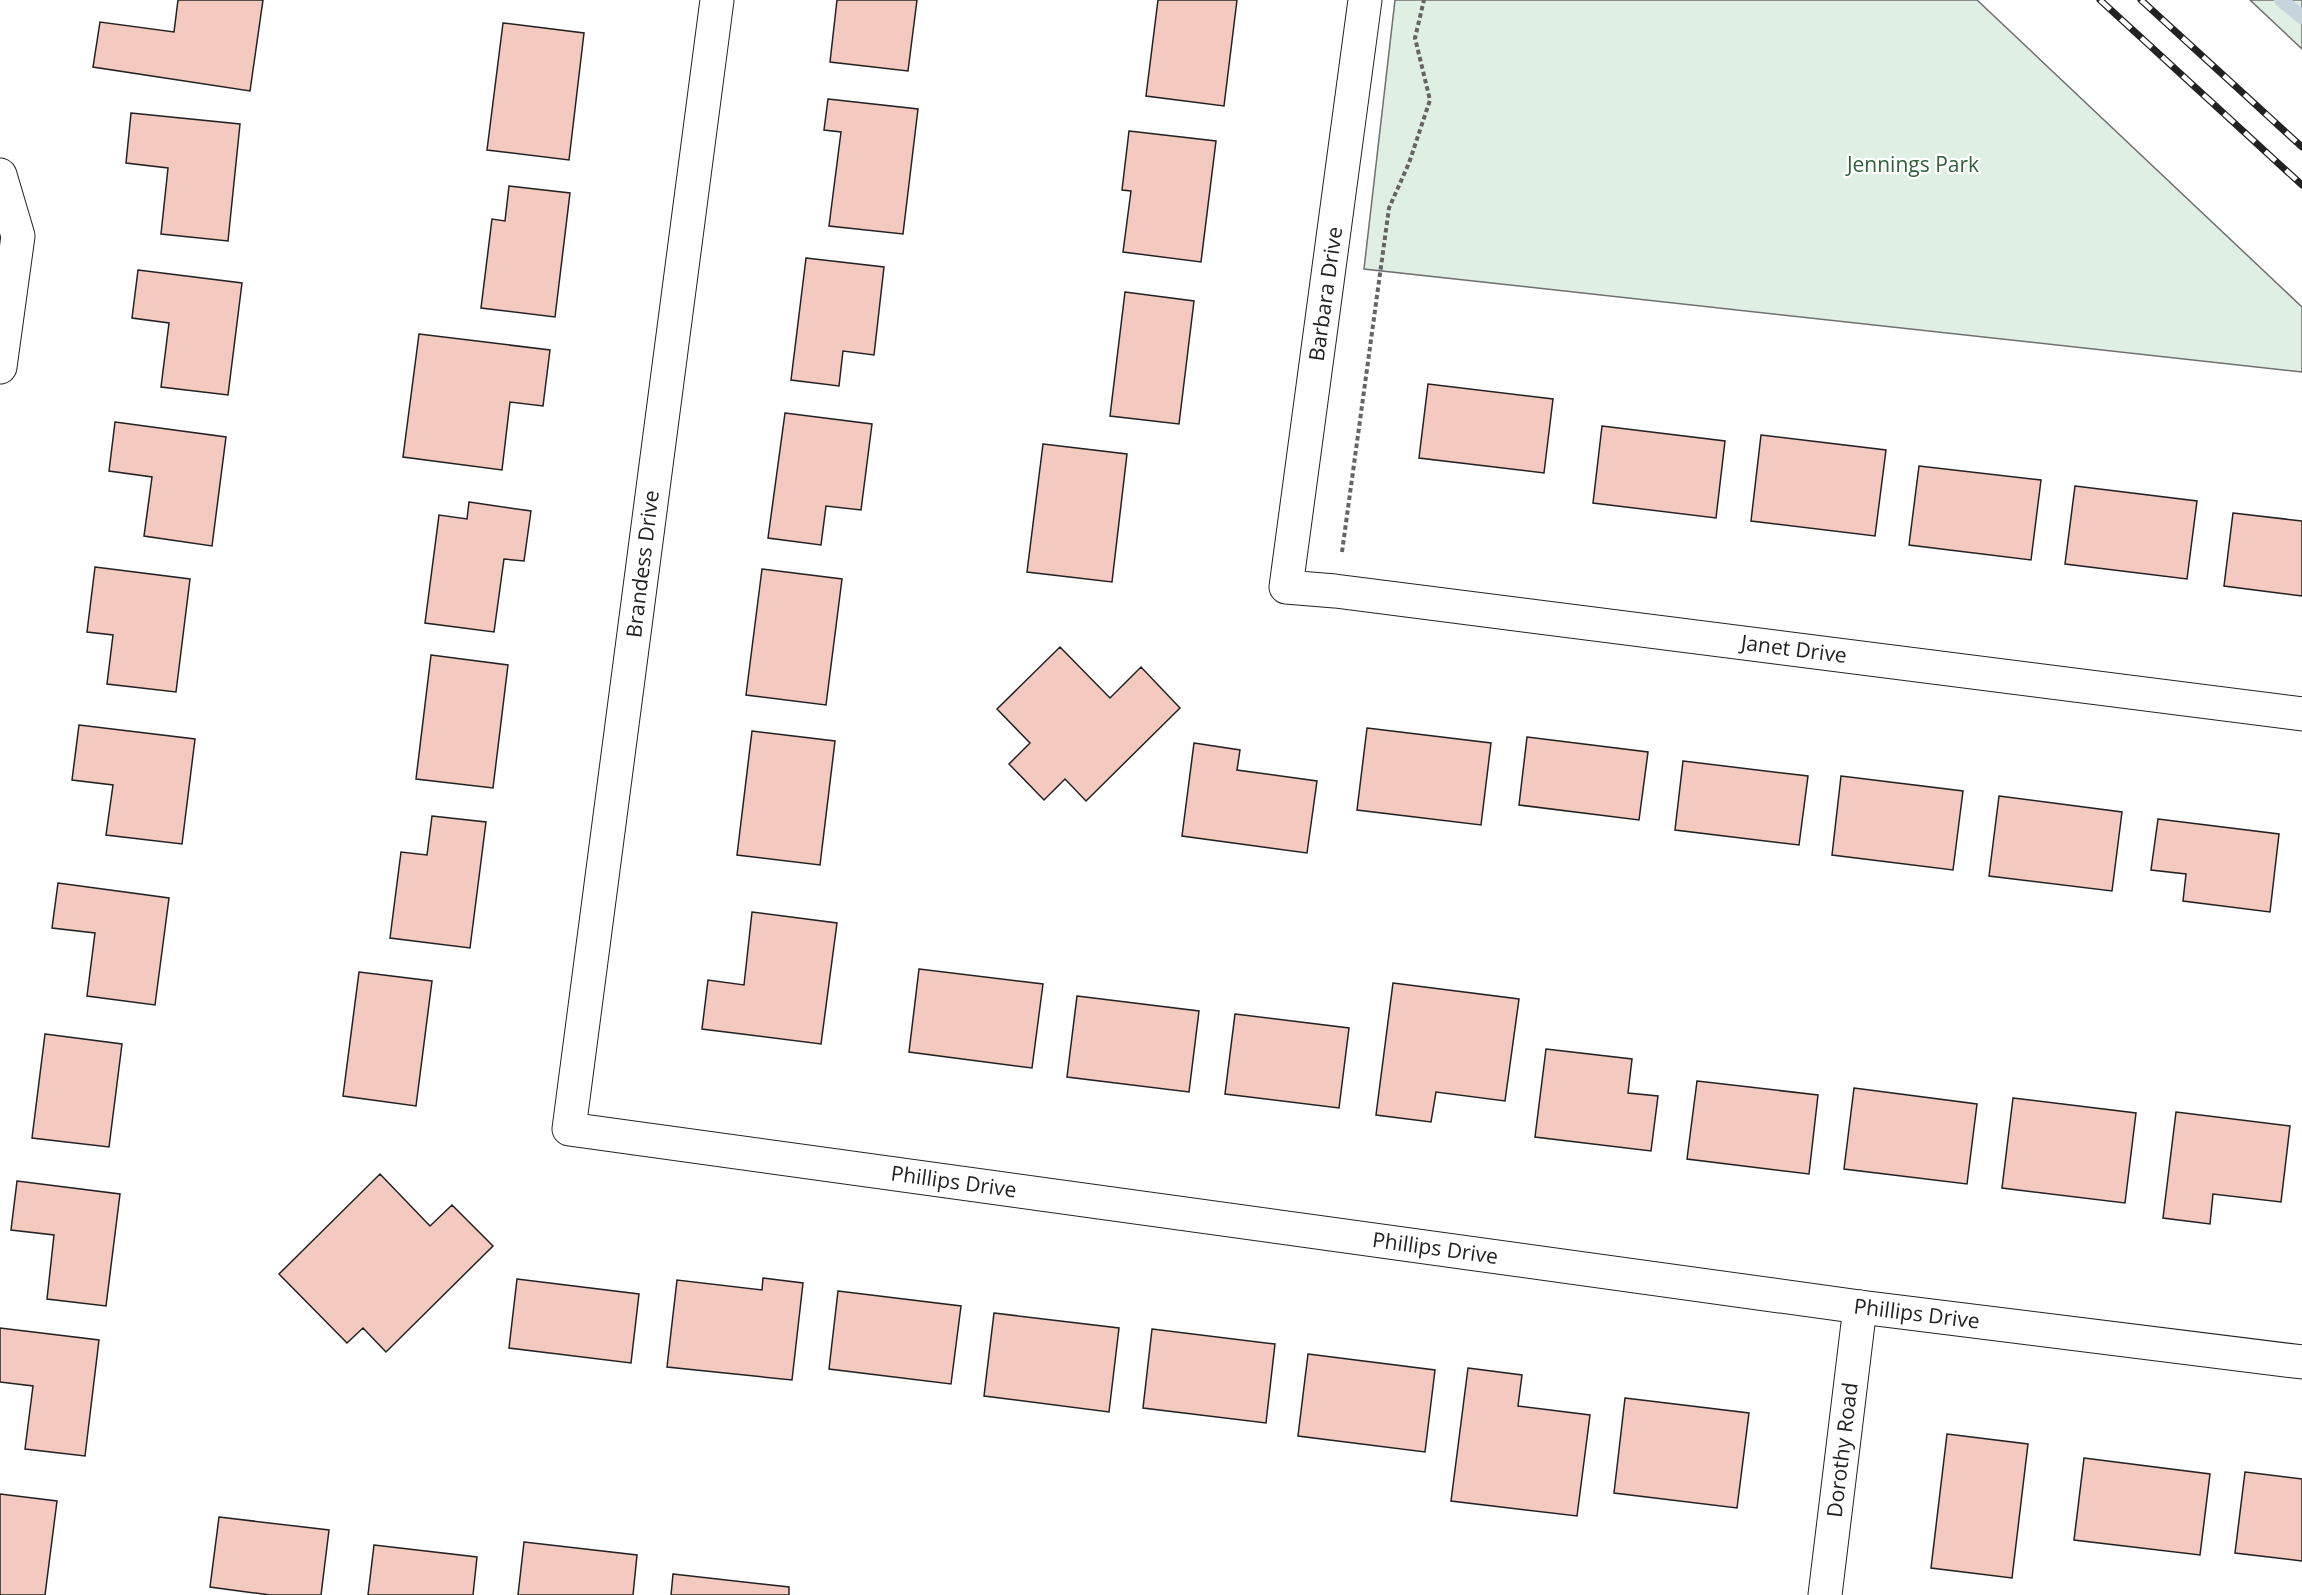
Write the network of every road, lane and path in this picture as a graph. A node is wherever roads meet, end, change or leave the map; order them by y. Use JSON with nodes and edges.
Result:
{"nodes":[{"id":1,"x":717,"y":0,"type":"edge"},
{"id":2,"x":1365,"y":0,"type":"edge"},
{"id":3,"x":1424,"y":0,"type":"edge"},
{"id":4,"x":0,"y":175,"type":"edge"},
{"id":5,"x":0,"y":367,"type":"edge"},
{"id":6,"x":1287,"y":587,"type":"joint"},
{"id":7,"x":1335,"y":591,"type":"junction"},
{"id":8,"x":2302,"y":714,"type":"edge"},
{"id":9,"x":569,"y":1129,"type":"joint"},
{"id":10,"x":1860,"y":1307,"type":"junction"},
{"id":11,"x":2302,"y":1362,"type":"edge"},
{"id":12,"x":1825,"y":1595,"type":"edge"}],
"edges":[{"from":1,"to":9,"type":"street","name":"Brandess Drive"},
{"from":2,"to":6,"type":"street","name":"Barbara Drive"},
{"from":3,"to":7,"type":"path"},
{"from":4,"to":5,"type":"street"},
{"from":6,"to":7,"type":"street","name":"Janet Drive"},
{"from":7,"to":8,"type":"street","name":"Janet Drive"},
{"from":9,"to":10,"type":"street","name":"Phillips Drive"},
{"from":10,"to":11,"type":"street","name":"Phillips Drive"},
{"from":10,"to":12,"type":"street","name":"Dorothy Road"}]}
